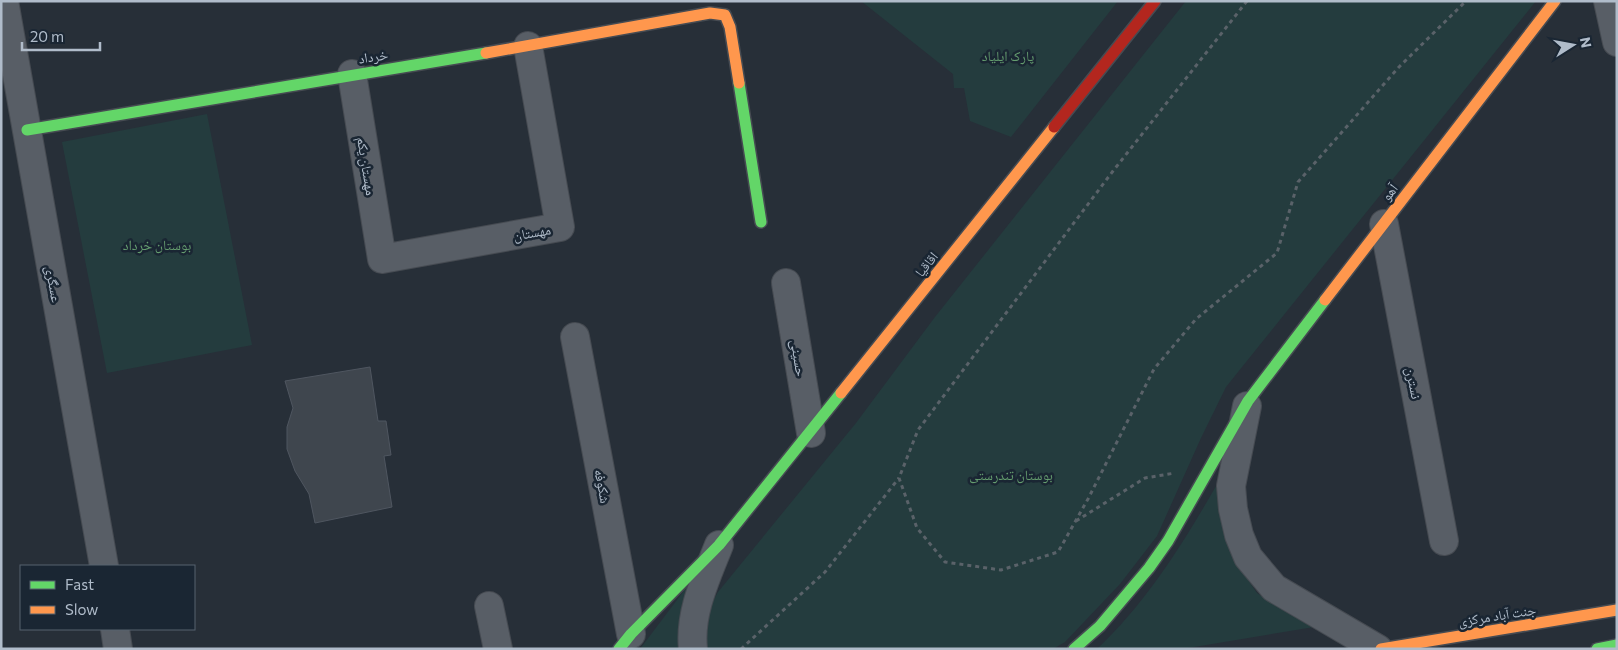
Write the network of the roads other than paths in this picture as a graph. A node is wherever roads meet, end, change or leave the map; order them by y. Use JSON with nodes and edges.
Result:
{"nodes":[{"id":1,"x":4,"y":1,"type":"edge"},
{"id":2,"x":1155,"y":1,"type":"edge"},
{"id":3,"x":1555,"y":1,"type":"edge"},
{"id":4,"x":1608,"y":1,"type":"edge"},
{"id":5,"x":1617,"y":42,"type":"edge"},
{"id":6,"x":528,"y":46,"type":"junction"},
{"id":7,"x":352,"y":74,"type":"junction"},
{"id":8,"x":17,"y":119,"type":"edge"},
{"id":9,"x":761,"y":222,"type":"dead end"},
{"id":10,"x":1384,"y":224,"type":"junction"},
{"id":11,"x":382,"y":259,"type":"joint"},
{"id":12,"x":786,"y":283,"type":"dead end"},
{"id":13,"x":575,"y":337,"type":"dead end"},
{"id":14,"x":1248,"y":401,"type":"junction"},
{"id":15,"x":811,"y":432,"type":"junction"},
{"id":16,"x":1444,"y":542,"type":"dead end"},
{"id":17,"x":720,"y":545,"type":"junction"},
{"id":18,"x":104,"y":565,"type":"edge"},
{"id":19,"x":489,"y":606,"type":"dead end"},
{"id":20,"x":1617,"y":610,"type":"edge"},
{"id":21,"x":115,"y":630,"type":"edge"},
{"id":22,"x":625,"y":641,"type":"edge"},
{"id":23,"x":1617,"y":645,"type":"edge"},
{"id":24,"x":118,"y":649,"type":"edge"},
{"id":25,"x":498,"y":649,"type":"edge"},
{"id":26,"x":693,"y":649,"type":"edge"},
{"id":27,"x":1074,"y":649,"type":"edge"},
{"id":28,"x":1380,"y":649,"type":"edge"},
{"id":29,"x":1597,"y":649,"type":"edge"}],
"edges":[{"from":1,"to":8,"type":"street","name":"عسگری"},
{"from":2,"to":15,"type":"street","name":"اقاقیا"},
{"from":3,"to":10,"type":"street","name":"آهو"},
{"from":4,"to":5,"type":"street"},
{"from":6,"to":7,"type":"street","name":"خرداد"},
{"from":6,"to":9,"type":"street","name":"خرداد"},
{"from":6,"to":11,"type":"street","name":"مهستان"},
{"from":7,"to":8,"type":"street","name":"خرداد"},
{"from":7,"to":11,"type":"street","name":"مهستان یکم"},
{"from":8,"to":18,"type":"street","name":"عسگری"},
{"from":10,"to":14,"type":"street","name":"آهو"},
{"from":10,"to":16,"type":"street","name":"نسترن"},
{"from":12,"to":15,"type":"street","name":"حسینی"},
{"from":13,"to":22,"type":"street","name":"شکوفه"},
{"from":14,"to":27,"type":"street","name":"آهو"},
{"from":14,"to":28,"type":"street"},
{"from":15,"to":17,"type":"street","name":"اقاقیا"},
{"from":17,"to":22,"type":"street","name":"اقاقیا"},
{"from":17,"to":26,"type":"street"},
{"from":19,"to":25,"type":"street"},
{"from":20,"to":28,"type":"street","name":"جنت آباد مرکزی"},
{"from":21,"to":24,"type":"street"},
{"from":23,"to":29,"type":"street"}]}
